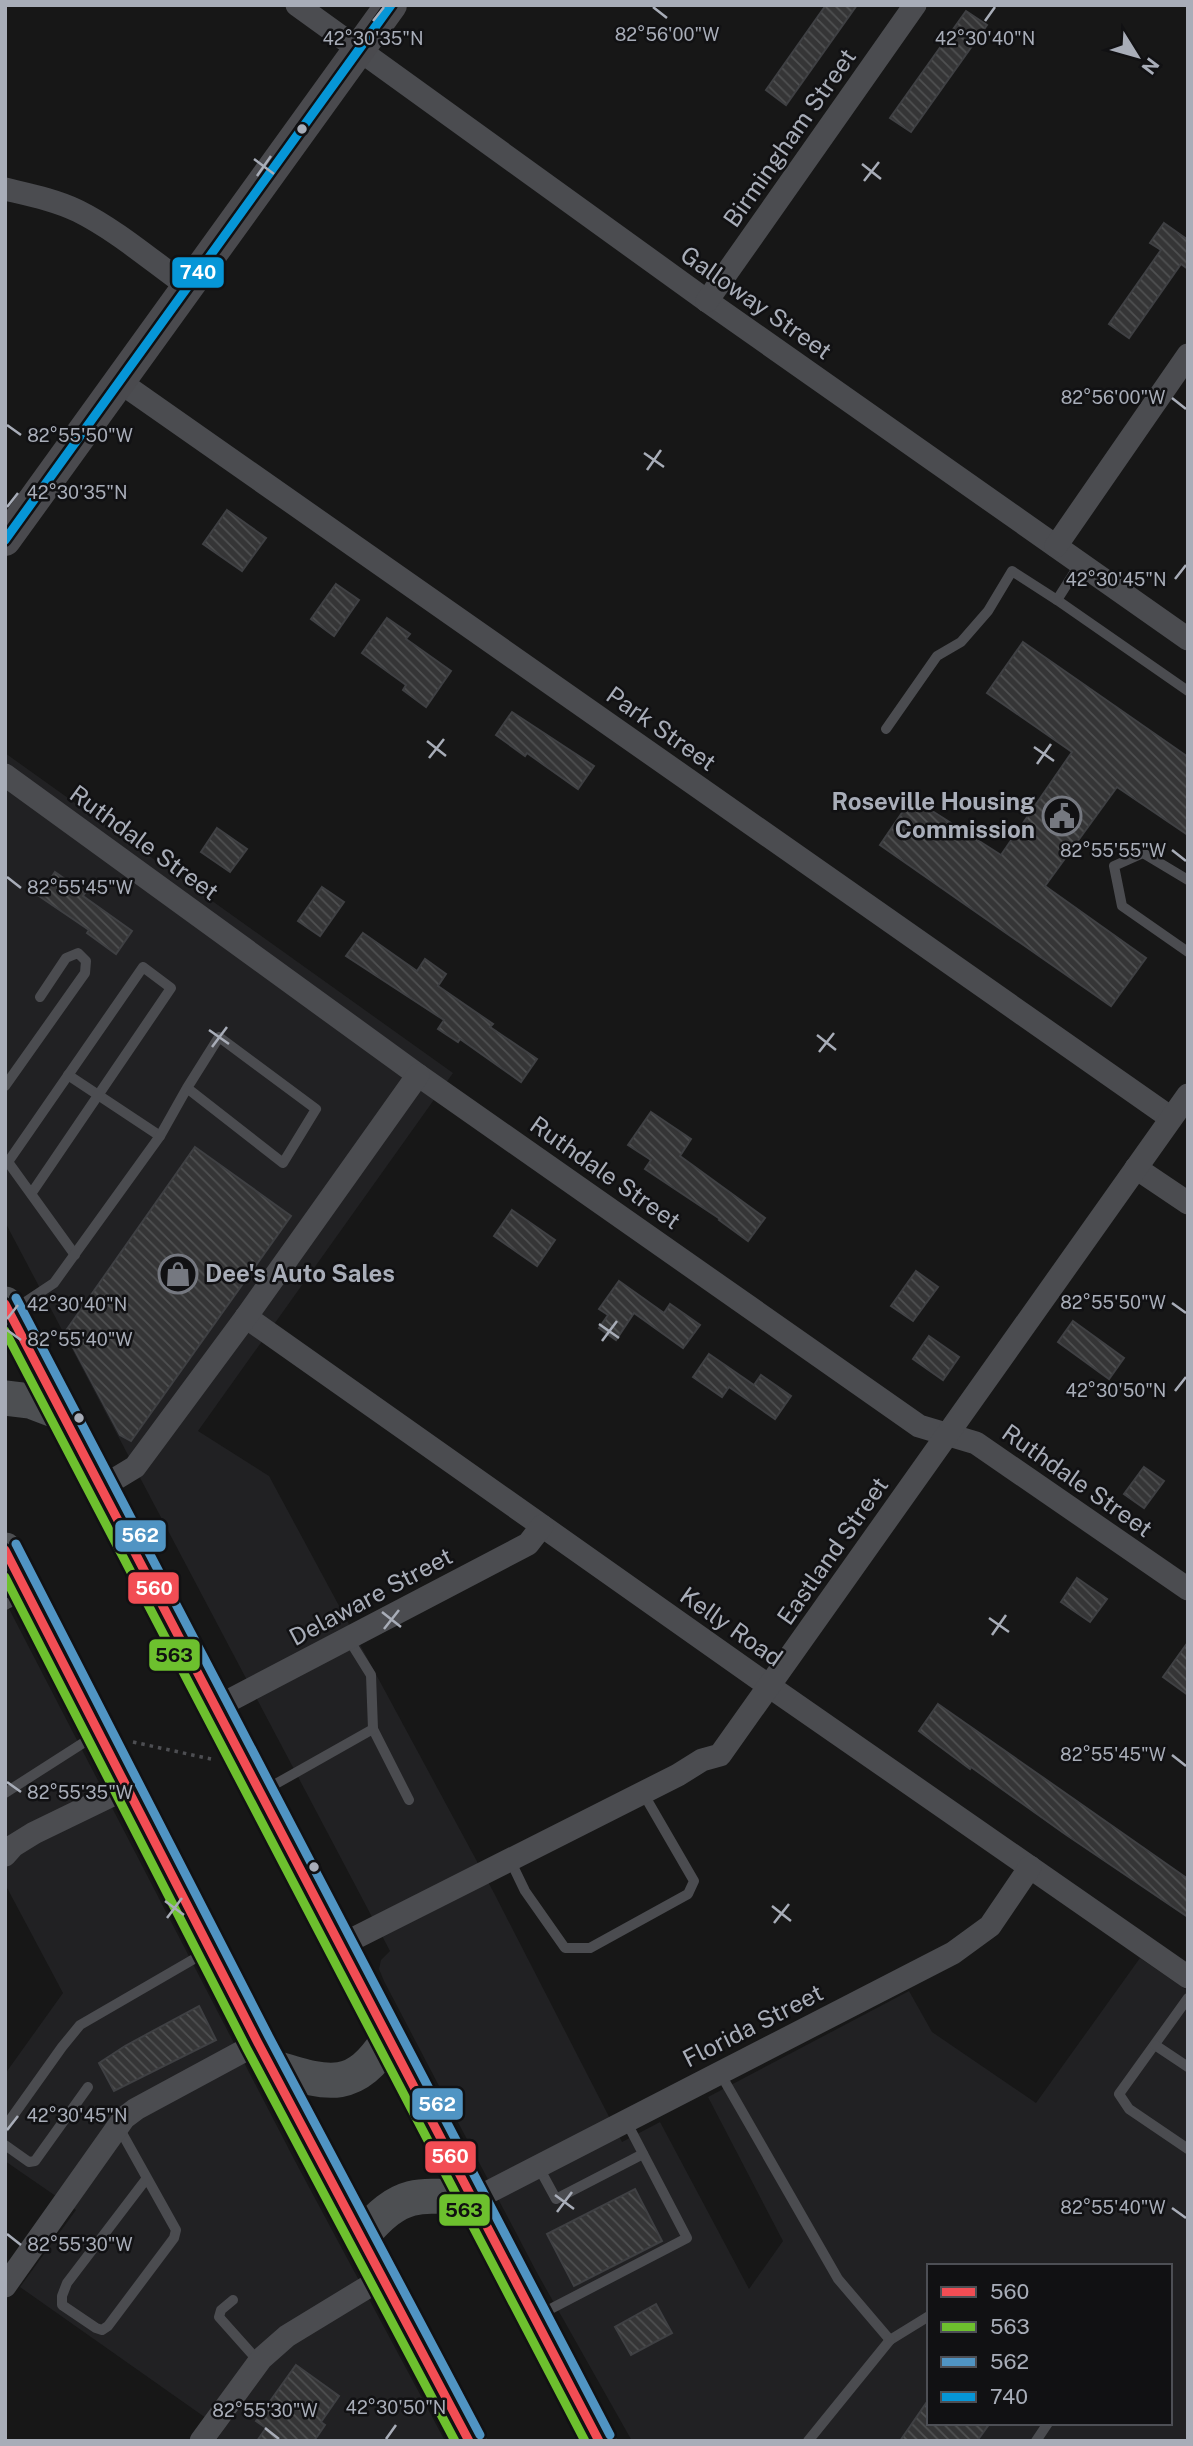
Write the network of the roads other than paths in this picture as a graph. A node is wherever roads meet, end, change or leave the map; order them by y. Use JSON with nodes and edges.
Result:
{"nodes":[{"id":1,"x":297,"y":5,"type":"edge"},
{"id":2,"x":391,"y":5,"type":"edge"},
{"id":3,"x":915,"y":5,"type":"edge"},
{"id":4,"x":357,"y":51,"type":"junction"},
{"id":5,"x":5,"y":189,"type":"edge"},
{"id":6,"x":190,"y":288,"type":"junction"},
{"id":7,"x":707,"y":301,"type":"junction"},
{"id":8,"x":1188,"y":355,"type":"edge"},
{"id":9,"x":120,"y":382,"type":"junction"},
{"id":10,"x":5,"y":540,"type":"edge"},
{"id":11,"x":1056,"y":546,"type":"junction"},
{"id":12,"x":1081,"y":562,"type":"junction"},
{"id":13,"x":1057,"y":600,"type":"junction"},
{"id":14,"x":1188,"y":639,"type":"edge"},
{"id":15,"x":1188,"y":691,"type":"edge"},
{"id":16,"x":886,"y":729,"type":"dead end"},
{"id":17,"x":5,"y":775,"type":"edge"},
{"id":18,"x":1188,"y":880,"type":"edge"},
{"id":19,"x":1188,"y":952,"type":"edge"},
{"id":20,"x":40,"y":997,"type":"dead end"},
{"id":21,"x":68,"y":1075,"type":"junction"},
{"id":22,"x":418,"y":1075,"type":"junction"},
{"id":23,"x":5,"y":1086,"type":"edge"},
{"id":24,"x":187,"y":1088,"type":"junction"},
{"id":25,"x":99,"y":1095,"type":"junction"},
{"id":26,"x":1188,"y":1095,"type":"edge"},
{"id":27,"x":1171,"y":1118,"type":"junction"},
{"id":28,"x":160,"y":1136,"type":"junction"},
{"id":29,"x":1136,"y":1168,"type":"junction"},
{"id":30,"x":31,"y":1194,"type":"junction"},
{"id":31,"x":1188,"y":1203,"type":"edge"},
{"id":32,"x":75,"y":1255,"type":"junction"},
{"id":33,"x":7,"y":1308,"type":"edge"},
{"id":34,"x":246,"y":1317,"type":"junction"},
{"id":35,"x":5,"y":1398,"type":"edge"},
{"id":36,"x":64,"y":1414,"type":"junction"},
{"id":37,"x":947,"y":1434,"type":"junction"},
{"id":38,"x":103,"y":1488,"type":"junction"},
{"id":39,"x":542,"y":1526,"type":"junction"},
{"id":40,"x":5,"y":1550,"type":"edge"},
{"id":41,"x":1188,"y":1590,"type":"edge"},
{"id":42,"x":16,"y":1599,"type":"edge"},
{"id":43,"x":348,"y":1638,"type":"junction"},
{"id":44,"x":769,"y":1686,"type":"junction"},
{"id":45,"x":217,"y":1707,"type":"junction"},
{"id":46,"x":373,"y":1729,"type":"junction"},
{"id":47,"x":114,"y":1737,"type":"junction"},
{"id":48,"x":128,"y":1787,"type":"junction"},
{"id":49,"x":261,"y":1791,"type":"junction"},
{"id":50,"x":5,"y":1793,"type":"edge"},
{"id":51,"x":643,"y":1793,"type":"junction"},
{"id":52,"x":409,"y":1800,"type":"dead end"},
{"id":53,"x":6,"y":1850,"type":"edge"},
{"id":54,"x":510,"y":1860,"type":"junction"},
{"id":55,"x":1030,"y":1867,"type":"junction"},
{"id":56,"x":341,"y":1945,"type":"junction"},
{"id":57,"x":212,"y":1949,"type":"junction"},
{"id":58,"x":1188,"y":1977,"type":"edge"},
{"id":59,"x":1188,"y":1998,"type":"edge"},
{"id":60,"x":389,"y":2038,"type":"junction"},
{"id":61,"x":1155,"y":2045,"type":"junction"},
{"id":62,"x":265,"y":2055,"type":"junction"},
{"id":63,"x":1188,"y":2067,"type":"edge"},
{"id":64,"x":720,"y":2073,"type":"junction"},
{"id":65,"x":88,"y":2087,"type":"dead end"},
{"id":66,"x":626,"y":2121,"type":"junction"},
{"id":67,"x":118,"y":2126,"type":"junction"},
{"id":68,"x":5,"y":2127,"type":"edge"},
{"id":69,"x":5,"y":2145,"type":"edge"},
{"id":70,"x":1188,"y":2149,"type":"edge"},
{"id":71,"x":643,"y":2154,"type":"junction"},
{"id":72,"x":538,"y":2166,"type":"junction"},
{"id":73,"x":147,"y":2178,"type":"junction"},
{"id":74,"x":473,"y":2200,"type":"junction"},
{"id":75,"x":362,"y":2236,"type":"junction"},
{"id":76,"x":384,"y":2277,"type":"junction"},
{"id":77,"x":5,"y":2286,"type":"edge"},
{"id":78,"x":233,"y":2300,"type":"dead end"},
{"id":79,"x":534,"y":2317,"type":"junction"},
{"id":80,"x":927,"y":2317,"type":"edge"},
{"id":81,"x":890,"y":2340,"type":"junction"},
{"id":82,"x":258,"y":2362,"type":"junction"},
{"id":83,"x":1047,"y":2425,"type":"edge"},
{"id":84,"x":201,"y":2441,"type":"edge"},
{"id":85,"x":469,"y":2441,"type":"edge"},
{"id":86,"x":599,"y":2441,"type":"edge"},
{"id":87,"x":808,"y":2441,"type":"edge"},
{"id":88,"x":1036,"y":2441,"type":"edge"}],
"edges":[{"from":1,"to":4,"type":"street","name":"Galloway Street"},
{"from":2,"to":4,"type":"main road"},
{"from":3,"to":7,"type":"street","name":"Birmingham Street"},
{"from":4,"to":6,"type":"main road"},
{"from":4,"to":7,"type":"street","name":"Galloway Street"},
{"from":5,"to":6,"type":"street"},
{"from":6,"to":9,"type":"main road"},
{"from":7,"to":11,"type":"street","name":"Galloway Street"},
{"from":8,"to":11,"type":"street"},
{"from":9,"to":10,"type":"main road"},
{"from":9,"to":27,"type":"street","name":"Park Street"},
{"from":11,"to":12,"type":"street","name":"Galloway Street"},
{"from":12,"to":13,"type":"lane"},
{"from":12,"to":14,"type":"street","name":"Galloway Street"},
{"from":13,"to":15,"type":"lane"},
{"from":13,"to":16,"type":"lane"},
{"from":17,"to":22,"type":"street","name":"Ruthdale Street"},
{"from":18,"to":19,"type":"lane"},
{"from":20,"to":23,"type":"lane"},
{"from":21,"to":25,"type":"lane"},
{"from":21,"to":25,"type":"lane"},
{"from":21,"to":30,"type":"lane"},
{"from":22,"to":34,"type":"street"},
{"from":22,"to":37,"type":"street","name":"Ruthdale Street"},
{"from":24,"to":24,"type":"lane"},
{"from":24,"to":28,"type":"lane"},
{"from":25,"to":28,"type":"lane"},
{"from":25,"to":30,"type":"lane"},
{"from":26,"to":27,"type":"street"},
{"from":27,"to":29,"type":"street","name":"Eastland Street"},
{"from":28,"to":32,"type":"lane"},
{"from":29,"to":31,"type":"street"},
{"from":29,"to":37,"type":"street","name":"Eastland Street"},
{"from":30,"to":32,"type":"lane"},
{"from":32,"to":33,"type":"lane"},
{"from":33,"to":36,"type":"main road"},
{"from":34,"to":38,"type":"street"},
{"from":34,"to":39,"type":"street","name":"Kelly Road"},
{"from":35,"to":36,"type":"main road"},
{"from":36,"to":38,"type":"main road"},
{"from":37,"to":41,"type":"street","name":"Ruthdale Street"},
{"from":37,"to":44,"type":"street","name":"Eastland Street"},
{"from":38,"to":45,"type":"main road"},
{"from":39,"to":43,"type":"street","name":"Delaware Street"},
{"from":39,"to":44,"type":"street","name":"Kelly Road"},
{"from":40,"to":42,"type":"main road"},
{"from":42,"to":47,"type":"main road"},
{"from":43,"to":45,"type":"street","name":"Delaware Street"},
{"from":43,"to":46,"type":"lane"},
{"from":44,"to":51,"type":"street","name":"Eastland Street"},
{"from":44,"to":55,"type":"street","name":"Kelly Road"},
{"from":45,"to":49,"type":"main road"},
{"from":46,"to":49,"type":"lane"},
{"from":46,"to":52,"type":"lane"},
{"from":47,"to":48,"type":"main road"},
{"from":47,"to":50,"type":"lane"},
{"from":48,"to":53,"type":"street"},
{"from":48,"to":57,"type":"main road"},
{"from":49,"to":56,"type":"main road"},
{"from":51,"to":54,"type":"street","name":"Eastland Street"},
{"from":51,"to":54,"type":"lane"},
{"from":54,"to":56,"type":"street","name":"Eastland Street"},
{"from":55,"to":58,"type":"street","name":"Kelly Road"},
{"from":55,"to":64,"type":"street","name":"Florida Street"},
{"from":56,"to":60,"type":"main road"},
{"from":57,"to":62,"type":"main road"},
{"from":57,"to":68,"type":"lane"},
{"from":59,"to":61,"type":"lane"},
{"from":60,"to":62,"type":"main road"},
{"from":60,"to":74,"type":"main road"},
{"from":61,"to":63,"type":"lane"},
{"from":61,"to":70,"type":"lane"},
{"from":62,"to":67,"type":"street"},
{"from":62,"to":75,"type":"main road"},
{"from":64,"to":66,"type":"street","name":"Florida Street"},
{"from":64,"to":81,"type":"lane"},
{"from":65,"to":69,"type":"lane"},
{"from":66,"to":71,"type":"lane"},
{"from":66,"to":72,"type":"street","name":"Florida Street"},
{"from":67,"to":73,"type":"lane"},
{"from":67,"to":77,"type":"street"},
{"from":71,"to":72,"type":"lane"},
{"from":71,"to":79,"type":"lane"},
{"from":72,"to":74,"type":"street","name":"Florida Street"},
{"from":73,"to":73,"type":"lane"},
{"from":74,"to":75,"type":"main road"},
{"from":74,"to":79,"type":"main road"},
{"from":75,"to":76,"type":"main road"},
{"from":76,"to":82,"type":"street"},
{"from":76,"to":85,"type":"main road"},
{"from":78,"to":82,"type":"lane"},
{"from":79,"to":86,"type":"main road"},
{"from":80,"to":81,"type":"lane"},
{"from":81,"to":87,"type":"lane"},
{"from":82,"to":84,"type":"street"},
{"from":83,"to":88,"type":"lane"}]}
